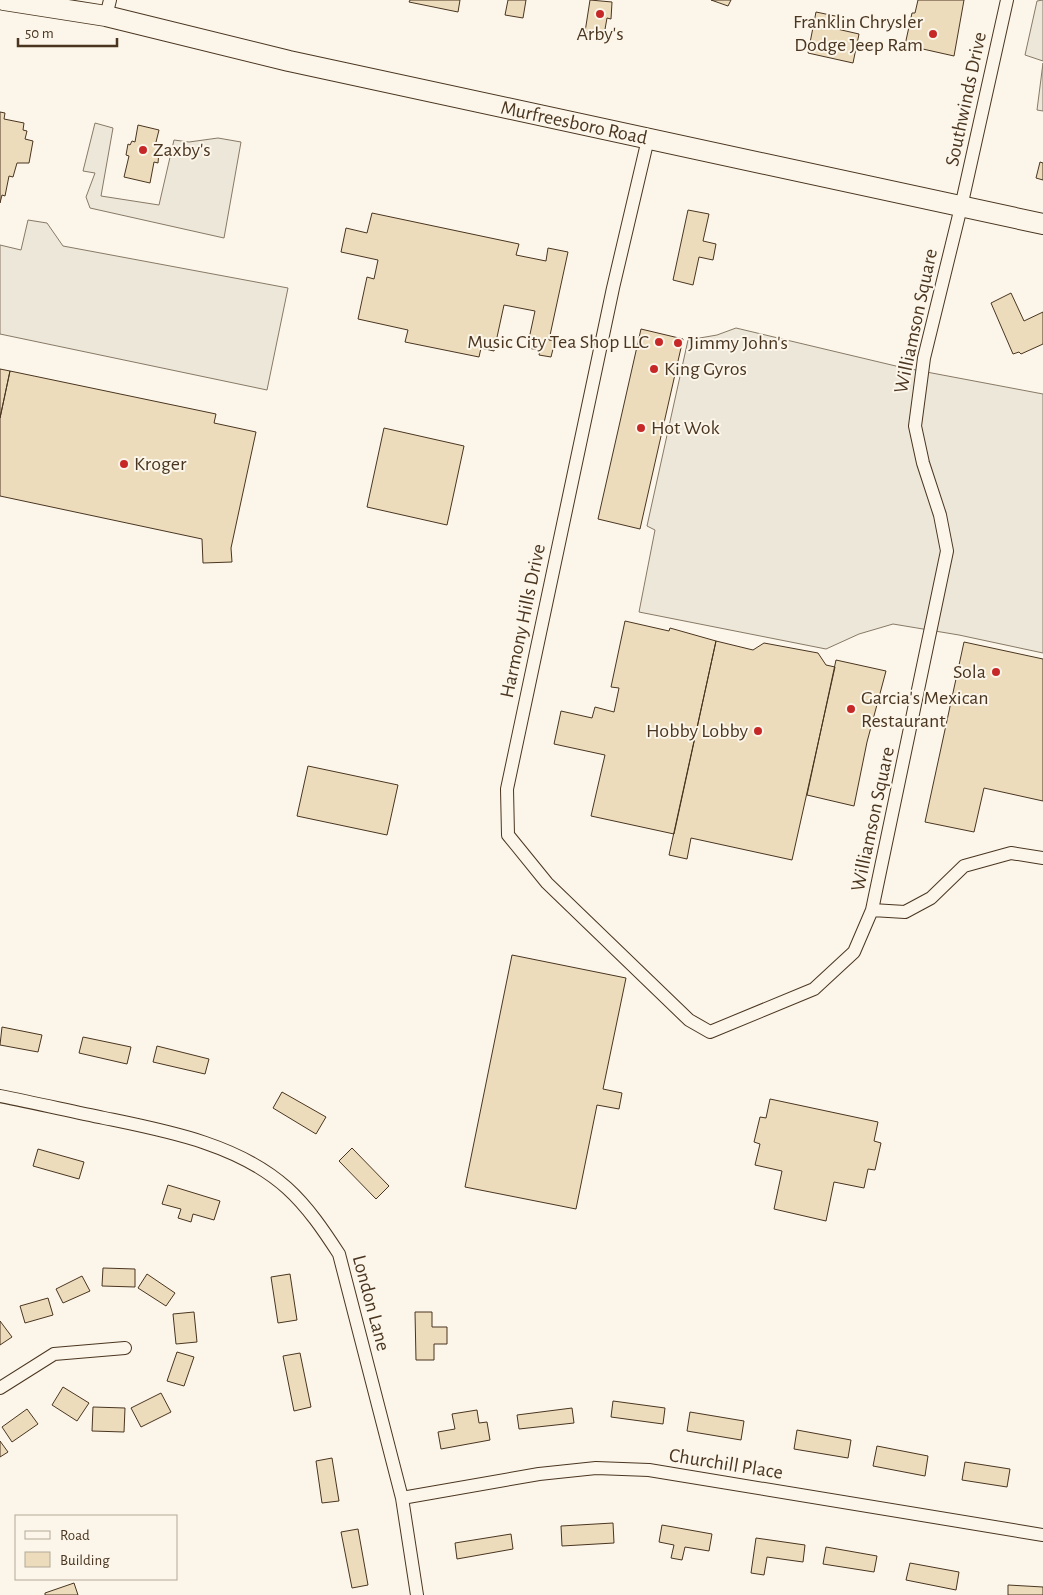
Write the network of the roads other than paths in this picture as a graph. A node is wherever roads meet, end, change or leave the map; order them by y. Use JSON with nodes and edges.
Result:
{"nodes":[{"id":1,"x":4,"y":0,"type":"edge"},
{"id":2,"x":57,"y":0,"type":"edge"},
{"id":3,"x":1007,"y":0,"type":"edge"},
{"id":4,"x":108,"y":8,"type":"edge"},
{"id":5,"x":648,"y":138,"type":"junction"},
{"id":6,"x":961,"y":207,"type":"junction"},
{"id":7,"x":1043,"y":224,"type":"edge"},
{"id":8,"x":1043,"y":858,"type":"edge"},
{"id":9,"x":872,"y":910,"type":"junction"},
{"id":10,"x":710,"y":1032,"type":"joint"},
{"id":11,"x":0,"y":1096,"type":"edge"},
{"id":12,"x":125,"y":1348,"type":"dead end"},
{"id":13,"x":0,"y":1388,"type":"edge"},
{"id":14,"x":402,"y":1498,"type":"junction"},
{"id":15,"x":1043,"y":1535,"type":"edge"},
{"id":16,"x":417,"y":1595,"type":"edge"}],
"edges":[{"from":1,"to":4,"type":"highway","name":"Murfreesboro Road"},
{"from":2,"to":4,"type":"highway","name":"Murfreesboro Road"},
{"from":3,"to":6,"type":"street","name":"Southwinds Drive"},
{"from":4,"to":5,"type":"highway","name":"Murfreesboro Road"},
{"from":5,"to":6,"type":"highway","name":"Murfreesboro Road"},
{"from":5,"to":10,"type":"street","name":"Harmony Hills Drive"},
{"from":6,"to":7,"type":"highway","name":"Murfreesboro Road"},
{"from":6,"to":9,"type":"street","name":"Williamson Square"},
{"from":8,"to":9,"type":"street"},
{"from":9,"to":10,"type":"street","name":"Williamson Square"},
{"from":11,"to":14,"type":"street","name":"London Lane"},
{"from":12,"to":13,"type":"street"},
{"from":14,"to":15,"type":"street","name":"Churchill Place"},
{"from":14,"to":16,"type":"street","name":"London Lane"}]}
